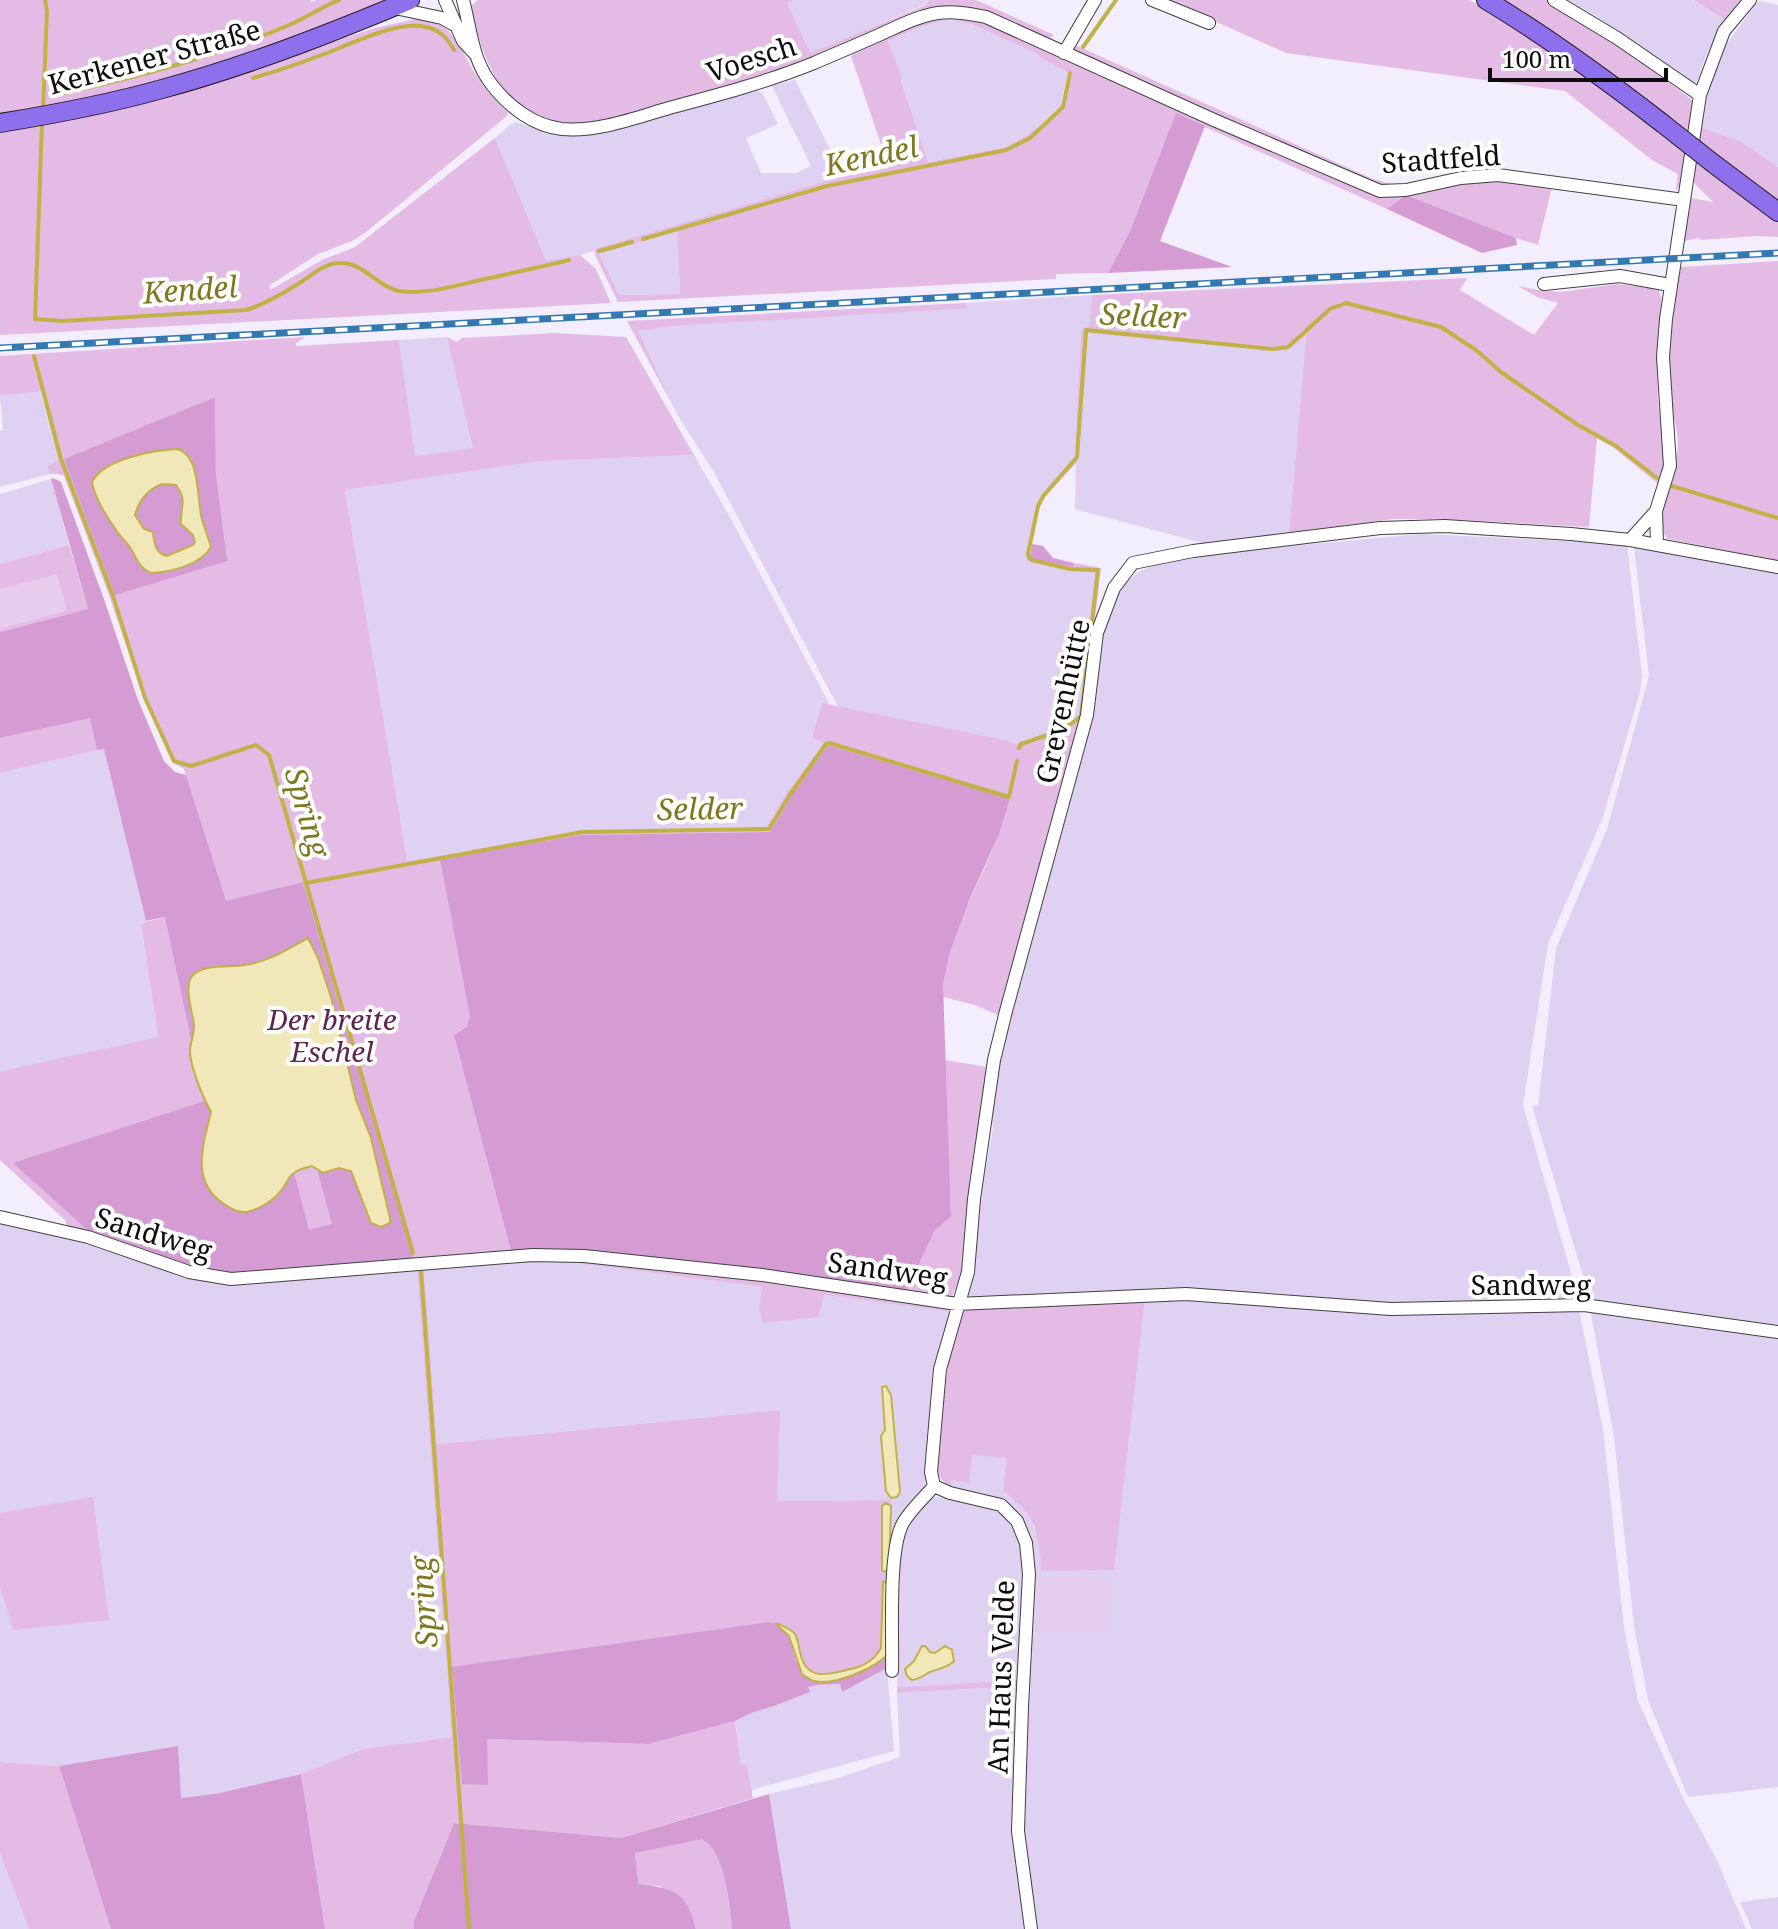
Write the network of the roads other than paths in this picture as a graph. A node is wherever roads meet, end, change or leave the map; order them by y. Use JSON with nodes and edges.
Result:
{"nodes":[{"id":1,"x":410,"y":0,"type":"edge"},
{"id":2,"x":445,"y":0,"type":"edge"},
{"id":3,"x":463,"y":0,"type":"edge"},
{"id":4,"x":1095,"y":0,"type":"edge"},
{"id":5,"x":1152,"y":0,"type":"edge"},
{"id":6,"x":1486,"y":0,"type":"edge"},
{"id":7,"x":1554,"y":0,"type":"edge"},
{"id":8,"x":1750,"y":0,"type":"edge"},
{"id":9,"x":391,"y":8,"type":"junction"},
{"id":10,"x":1209,"y":23,"type":"dead end"},
{"id":11,"x":458,"y":27,"type":"junction"},
{"id":12,"x":474,"y":53,"type":"junction"},
{"id":13,"x":1064,"y":53,"type":"junction"},
{"id":14,"x":1700,"y":95,"type":"junction"},
{"id":15,"x":1214,"y":120,"type":"joint"},
{"id":16,"x":0,"y":123,"type":"edge"},
{"id":17,"x":1684,"y":200,"type":"junction"},
{"id":18,"x":1778,"y":212,"type":"edge"},
{"id":19,"x":1544,"y":284,"type":"dead end"},
{"id":20,"x":1670,"y":285,"type":"junction"},
{"id":21,"x":1656,"y":511,"type":"junction"},
{"id":22,"x":1630,"y":540,"type":"junction"},
{"id":23,"x":1657,"y":544,"type":"junction"},
{"id":24,"x":1778,"y":567,"type":"edge"},
{"id":25,"x":0,"y":1217,"type":"edge"},
{"id":26,"x":957,"y":1304,"type":"junction"},
{"id":27,"x":1778,"y":1332,"type":"edge"},
{"id":28,"x":934,"y":1486,"type":"junction"},
{"id":29,"x":892,"y":1671,"type":"dead end"},
{"id":30,"x":1031,"y":1929,"type":"edge"}],
"edges":[{"from":1,"to":9,"type":"main road","name":"Kerkener Straße"},
{"from":2,"to":11,"type":"street","name":"Voesch"},
{"from":3,"to":12,"type":"street","name":"Voesch"},
{"from":4,"to":13,"type":"street"},
{"from":5,"to":10,"type":"street"},
{"from":6,"to":18,"type":"main road","bridge":true},
{"from":7,"to":14,"type":"street"},
{"from":8,"to":14,"type":"street"},
{"from":9,"to":11,"type":"street"},
{"from":9,"to":16,"type":"main road","name":"Kerkener Straße"},
{"from":11,"to":12,"type":"street","name":"Voesch"},
{"from":12,"to":13,"type":"street","name":"Voesch"},
{"from":13,"to":15,"type":"street","name":"Voesch"},
{"from":14,"to":17,"type":"street"},
{"from":15,"to":17,"type":"street","name":"Stadtfeld"},
{"from":17,"to":20,"type":"street"},
{"from":19,"to":20,"type":"street"},
{"from":20,"to":21,"type":"street"},
{"from":21,"to":22,"type":"street"},
{"from":21,"to":23,"type":"street"},
{"from":22,"to":23,"type":"street","name":"Grevenhütte"},
{"from":22,"to":26,"type":"street","name":"Grevenhütte"},
{"from":23,"to":24,"type":"street","name":"Grevenhütte"},
{"from":25,"to":26,"type":"street","name":"Sandweg"},
{"from":26,"to":27,"type":"street","name":"Sandweg"},
{"from":26,"to":28,"type":"street"},
{"from":28,"to":29,"type":"street"},
{"from":28,"to":30,"type":"street","name":"An Haus Velde"}]}
